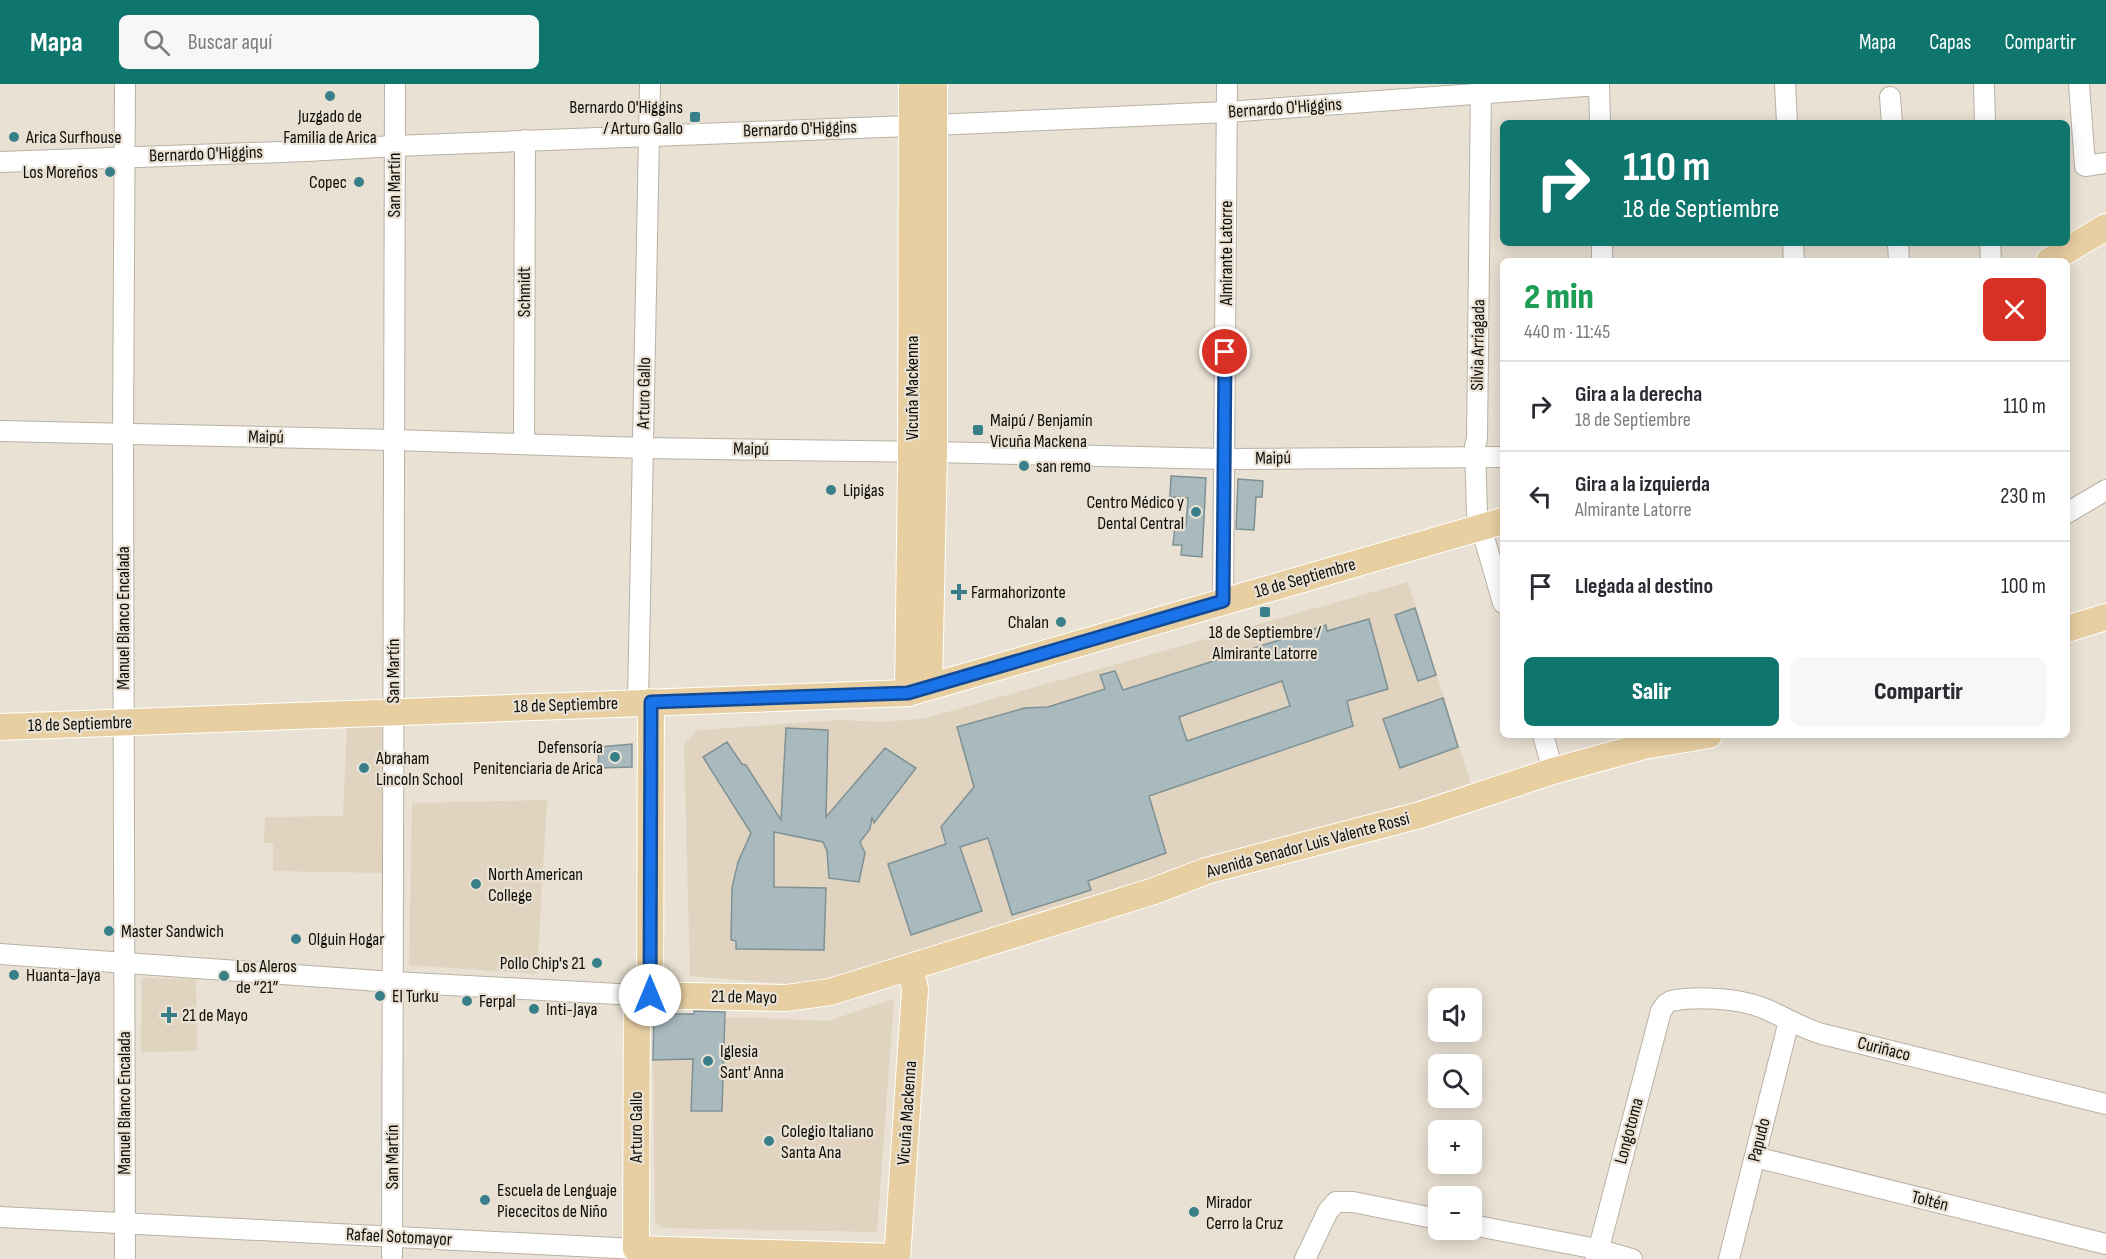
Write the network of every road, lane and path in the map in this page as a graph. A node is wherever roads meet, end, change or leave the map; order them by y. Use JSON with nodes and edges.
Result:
{"nodes":[{"id":1,"x":125,"y":84,"type":"edge"},
{"id":2,"x":396,"y":84,"type":"edge"},
{"id":3,"x":650,"y":84,"type":"edge"},
{"id":4,"x":912,"y":84,"type":"edge"},
{"id":5,"x":934,"y":84,"type":"edge"},
{"id":6,"x":1227,"y":84,"type":"edge"},
{"id":7,"x":1785,"y":84,"type":"edge"},
{"id":8,"x":1984,"y":84,"type":"edge"},
{"id":9,"x":2079,"y":84,"type":"edge"},
{"id":10,"x":1599,"y":85,"type":"edge"},
{"id":11,"x":1481,"y":89,"type":"edge"},
{"id":12,"x":1890,"y":97,"type":"dead end"},
{"id":13,"x":1227,"y":112,"type":"junction"},
{"id":14,"x":1600,"y":120,"type":"edge"},
{"id":15,"x":1787,"y":120,"type":"edge"},
{"id":16,"x":1892,"y":120,"type":"edge"},
{"id":17,"x":1985,"y":120,"type":"edge"},
{"id":18,"x":923,"y":125,"type":"junction"},
{"id":19,"x":649,"y":135,"type":"junction"},
{"id":20,"x":525,"y":140,"type":"junction"},
{"id":21,"x":394,"y":146,"type":"junction"},
{"id":22,"x":125,"y":157,"type":"junction"},
{"id":23,"x":0,"y":162,"type":"edge"},
{"id":24,"x":2106,"y":163,"type":"edge"},
{"id":25,"x":2106,"y":227,"type":"edge"},
{"id":26,"x":2054,"y":258,"type":"edge"},
{"id":27,"x":0,"y":431,"type":"edge"},
{"id":28,"x":123,"y":434,"type":"junction"},
{"id":29,"x":394,"y":440,"type":"junction"},
{"id":30,"x":524,"y":444,"type":"junction"},
{"id":31,"x":643,"y":448,"type":"junction"},
{"id":32,"x":923,"y":452,"type":"junction"},
{"id":33,"x":1477,"y":456,"type":"junction"},
{"id":34,"x":1500,"y":457,"type":"edge"},
{"id":35,"x":1224,"y":459,"type":"junction"},
{"id":36,"x":2106,"y":490,"type":"edge"},
{"id":37,"x":2070,"y":511,"type":"edge"},
{"id":38,"x":1492,"y":524,"type":"edge"},
{"id":39,"x":1500,"y":581,"type":"edge"},
{"id":40,"x":1223,"y":601,"type":"junction"},
{"id":41,"x":2106,"y":617,"type":"edge"},
{"id":42,"x":2070,"y":628,"type":"edge"},
{"id":43,"x":918,"y":689,"type":"junction"},
{"id":44,"x":645,"y":702,"type":"junction"},
{"id":45,"x":393,"y":712,"type":"junction"},
{"id":46,"x":124,"y":723,"type":"junction"},
{"id":47,"x":0,"y":727,"type":"edge"},
{"id":48,"x":1544,"y":738,"type":"edge"},
{"id":49,"x":1691,"y":738,"type":"edge"},
{"id":50,"x":1554,"y":771,"type":"junction"},
{"id":51,"x":0,"y":954,"type":"edge"},
{"id":52,"x":123,"y":964,"type":"junction"},
{"id":53,"x":910,"y":968,"type":"junction"},
{"id":54,"x":393,"y":982,"type":"junction"},
{"id":55,"x":643,"y":995,"type":"junction"},
{"id":56,"x":1666,"y":1004,"type":"joint"},
{"id":57,"x":1789,"y":1021,"type":"junction"},
{"id":58,"x":2106,"y":1104,"type":"edge"},
{"id":59,"x":1755,"y":1157,"type":"junction"},
{"id":60,"x":0,"y":1217,"type":"edge"},
{"id":61,"x":1428,"y":1217,"type":"edge"},
{"id":62,"x":125,"y":1224,"type":"junction"},
{"id":63,"x":1482,"y":1227,"type":"edge"},
{"id":64,"x":392,"y":1237,"type":"junction"},
{"id":65,"x":2106,"y":1244,"type":"edge"},
{"id":66,"x":636,"y":1254,"type":"edge"},
{"id":67,"x":1597,"y":1254,"type":"edge"},
{"id":68,"x":801,"y":1257,"type":"edge"},
{"id":69,"x":897,"y":1258,"type":"edge"},
{"id":70,"x":125,"y":1259,"type":"edge"},
{"id":71,"x":392,"y":1259,"type":"edge"},
{"id":72,"x":1305,"y":1259,"type":"edge"},
{"id":73,"x":1632,"y":1259,"type":"edge"},
{"id":74,"x":1729,"y":1259,"type":"edge"}],
"edges":[{"from":1,"to":22,"type":"street","name":"Manuel Blanco Encalada"},
{"from":2,"to":21,"type":"street","name":"San Martín"},
{"from":3,"to":19,"type":"street","name":"Arturo Gallo"},
{"from":4,"to":18,"type":"main road","name":"Vicuña Mackenna"},
{"from":5,"to":18,"type":"main road","name":"Vicuña Mackenna"},
{"from":6,"to":13,"type":"street","name":"Almirante Latorre"},
{"from":7,"to":15,"type":"street"},
{"from":8,"to":17,"type":"street"},
{"from":9,"to":24,"type":"street"},
{"from":10,"to":11,"type":"street","name":"Bernardo O'Higgins"},
{"from":10,"to":14,"type":"street"},
{"from":11,"to":13,"type":"street","name":"Bernardo O'Higgins"},
{"from":11,"to":33,"type":"street","name":"Silvia Arriagada"},
{"from":12,"to":16,"type":"street"},
{"from":13,"to":18,"type":"street","name":"Bernardo O'Higgins"},
{"from":13,"to":35,"type":"street","name":"Almirante Latorre"},
{"from":18,"to":19,"type":"street","name":"Bernardo O'Higgins"},
{"from":18,"to":32,"type":"main road","name":"Vicuña Mackenna"},
{"from":19,"to":20,"type":"street","name":"Bernardo O'Higgins"},
{"from":19,"to":31,"type":"street","name":"Arturo Gallo"},
{"from":20,"to":21,"type":"street","name":"Bernardo O'Higgins"},
{"from":20,"to":30,"type":"street","name":"Schmidt"},
{"from":21,"to":22,"type":"street","name":"Bernardo O'Higgins"},
{"from":21,"to":29,"type":"street","name":"San Martín"},
{"from":22,"to":23,"type":"street","name":"Bernardo O'Higgins"},
{"from":22,"to":28,"type":"street","name":"Manuel Blanco Encalada"},
{"from":25,"to":26,"type":"main road"},
{"from":27,"to":28,"type":"street","name":"Maipú"},
{"from":28,"to":29,"type":"street","name":"Maipú"},
{"from":28,"to":46,"type":"street","name":"Manuel Blanco Encalada"},
{"from":29,"to":30,"type":"street","name":"Maipú"},
{"from":29,"to":45,"type":"street","name":"San Martín"},
{"from":30,"to":31,"type":"street","name":"Maipú"},
{"from":31,"to":32,"type":"street","name":"Maipú"},
{"from":31,"to":44,"type":"street","name":"Arturo Gallo"},
{"from":32,"to":35,"type":"street","name":"Maipú"},
{"from":32,"to":43,"type":"main road","name":"Vicuña Mackenna"},
{"from":33,"to":34,"type":"street","name":"Maipú"},
{"from":33,"to":35,"type":"street","name":"Maipú"},
{"from":33,"to":38,"type":"street","name":"Silvia Arriagada"},
{"from":35,"to":40,"type":"street","name":"Almirante Latorre"},
{"from":36,"to":37,"type":"street"},
{"from":38,"to":39,"type":"street","name":"Silvia Arriagada"},
{"from":38,"to":40,"type":"main road","name":"18 de Septiembre"},
{"from":40,"to":43,"type":"main road","name":"18 de Septiembre"},
{"from":41,"to":42,"type":"main road"},
{"from":43,"to":44,"type":"main road","name":"18 de Septiembre"},
{"from":44,"to":45,"type":"main road","name":"18 de Septiembre"},
{"from":44,"to":55,"type":"main road","name":"Arturo Gallo"},
{"from":45,"to":46,"type":"main road","name":"18 de Septiembre"},
{"from":45,"to":54,"type":"street","name":"San Martín"},
{"from":46,"to":47,"type":"main road","name":"18 de Septiembre"},
{"from":46,"to":52,"type":"street","name":"Manuel Blanco Encalada"},
{"from":48,"to":50,"type":"street"},
{"from":49,"to":50,"type":"main road","name":"Avenida Senador Luis Valente Rossi"},
{"from":50,"to":53,"type":"main road","name":"Avenida Senador Luis Valente Rossi"},
{"from":51,"to":52,"type":"street","name":"21 de Mayo"},
{"from":52,"to":54,"type":"street","name":"21 de Mayo"},
{"from":52,"to":62,"type":"street","name":"Manuel Blanco Encalada"},
{"from":53,"to":55,"type":"main road","name":"21 de Mayo"},
{"from":53,"to":69,"type":"main road","name":"Vicuña Mackenna"},
{"from":54,"to":55,"type":"street","name":"21 de Mayo"},
{"from":54,"to":64,"type":"street","name":"San Martín"},
{"from":55,"to":66,"type":"main road","name":"Arturo Gallo"},
{"from":56,"to":57,"type":"street","name":"Curiñaco"},
{"from":56,"to":67,"type":"street","name":"Longotoma"},
{"from":57,"to":58,"type":"street","name":"Curiñaco"},
{"from":57,"to":59,"type":"street","name":"Papudo"},
{"from":59,"to":65,"type":"street","name":"Toltén"},
{"from":59,"to":74,"type":"street","name":"Papudo"},
{"from":60,"to":62,"type":"street","name":"Rafael Sotomayor"},
{"from":61,"to":72,"type":"street"},
{"from":62,"to":64,"type":"street","name":"Rafael Sotomayor"},
{"from":62,"to":70,"type":"street","name":"Manuel Blanco Encalada"},
{"from":63,"to":67,"type":"street"},
{"from":64,"to":66,"type":"street","name":"Rafael Sotomayor"},
{"from":64,"to":71,"type":"street","name":"San Martín"},
{"from":66,"to":68,"type":"main road","name":"Rafael Sotomayor"},
{"from":67,"to":73,"type":"street"},
{"from":68,"to":69,"type":"main road","name":"Rafael Sotomayor"}]}
